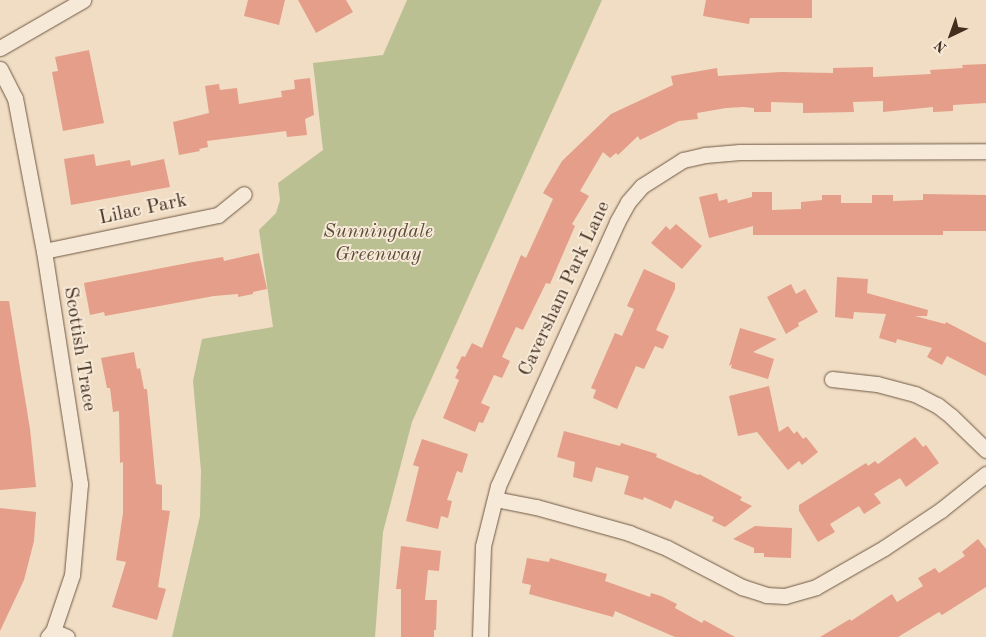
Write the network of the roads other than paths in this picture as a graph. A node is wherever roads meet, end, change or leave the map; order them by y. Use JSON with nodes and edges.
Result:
{"nodes":[{"id":1,"x":83,"y":0,"type":"edge"},
{"id":2,"x":0,"y":48,"type":"edge"},
{"id":3,"x":0,"y":69,"type":"edge"},
{"id":4,"x":986,"y":151,"type":"edge"},
{"id":5,"x":244,"y":194,"type":"dead end"},
{"id":6,"x":44,"y":251,"type":"junction"},
{"id":7,"x":832,"y":379,"type":"dead end"},
{"id":8,"x":986,"y":450,"type":"edge"},
{"id":9,"x":986,"y":474,"type":"edge"},
{"id":10,"x":495,"y":499,"type":"junction"},
{"id":11,"x":50,"y":634,"type":"edge"},
{"id":12,"x":67,"y":637,"type":"edge"},
{"id":13,"x":480,"y":637,"type":"edge"}],
"edges":[{"from":1,"to":2,"type":"street"},
{"from":3,"to":6,"type":"street","name":"Scottish Trace"},
{"from":4,"to":10,"type":"street","name":"Caversham Park Lane"},
{"from":5,"to":6,"type":"street","name":"Lilac Park"},
{"from":6,"to":11,"type":"street","name":"Scottish Trace"},
{"from":7,"to":8,"type":"street"},
{"from":9,"to":10,"type":"street"},
{"from":10,"to":13,"type":"street","name":"Caversham Park Lane"},
{"from":11,"to":12,"type":"street"}]}
